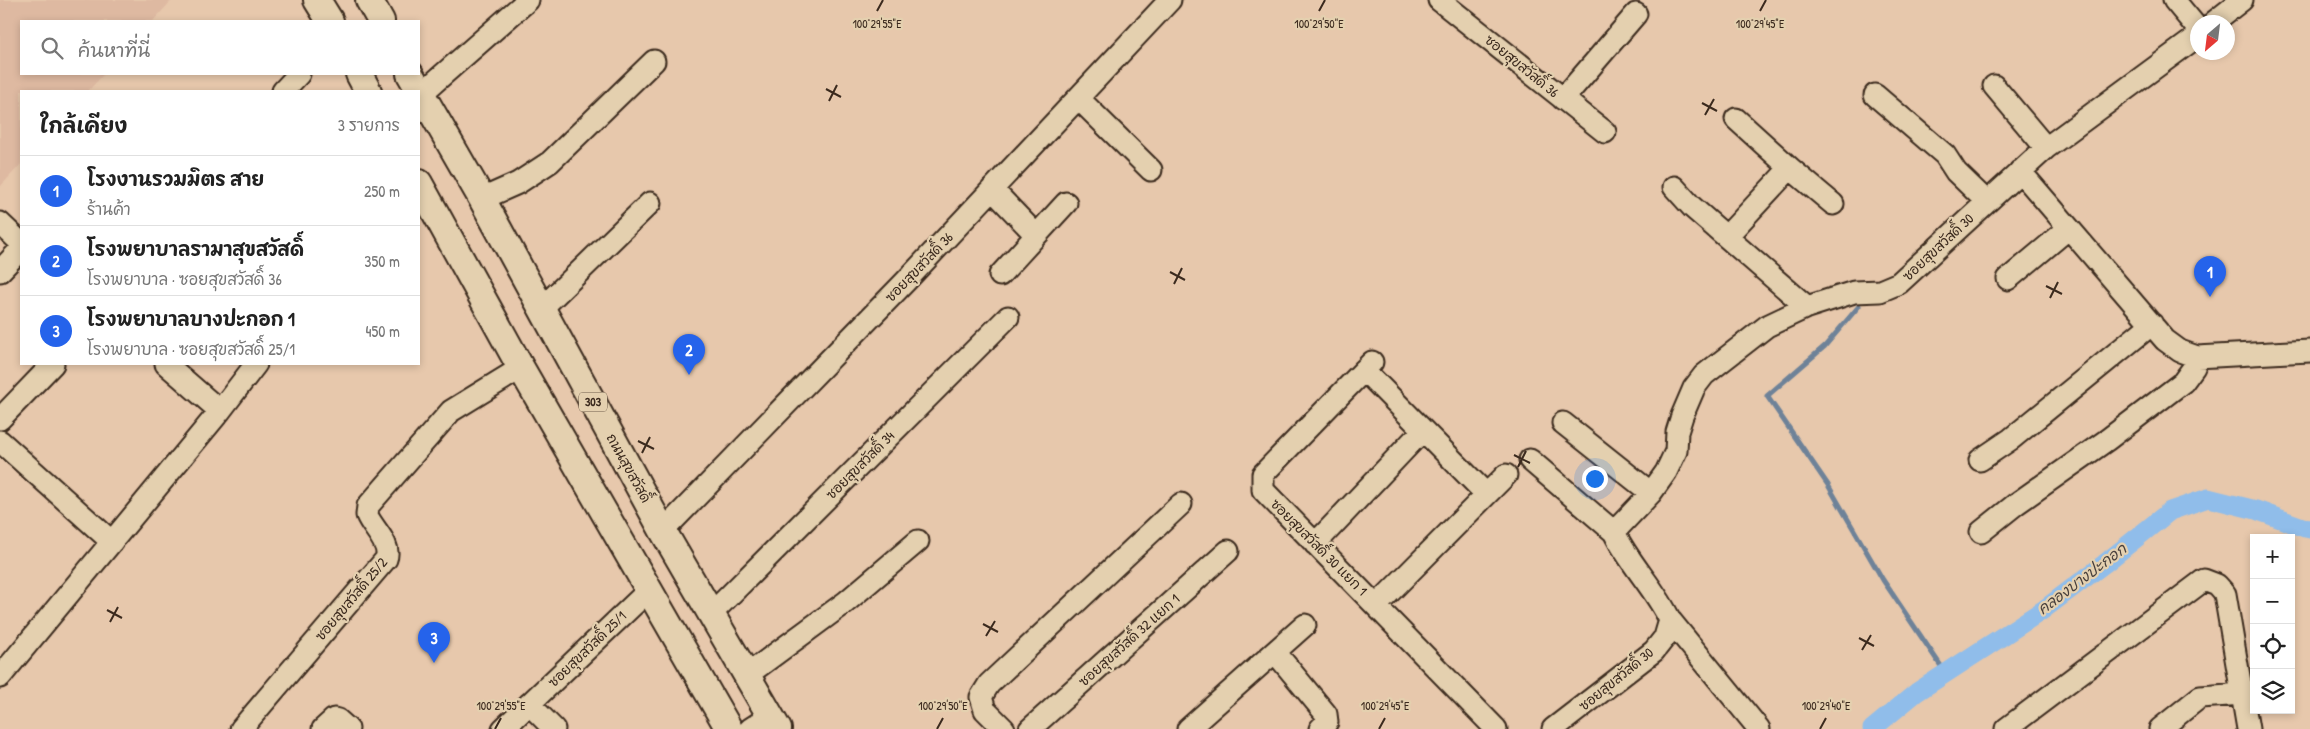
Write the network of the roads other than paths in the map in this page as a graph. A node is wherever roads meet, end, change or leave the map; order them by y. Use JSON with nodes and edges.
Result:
{"nodes":[{"id":1,"x":318,"y":0,"type":"edge"},
{"id":2,"x":369,"y":0,"type":"edge"},
{"id":3,"x":528,"y":0,"type":"edge"},
{"id":4,"x":1170,"y":0,"type":"edge"},
{"id":5,"x":1439,"y":0,"type":"edge"},
{"id":6,"x":2174,"y":0,"type":"edge"},
{"id":7,"x":2242,"y":0,"type":"edge"},
{"id":8,"x":1636,"y":14,"type":"dead end"},
{"id":9,"x":2223,"y":15,"type":"edge"},
{"id":10,"x":2190,"y":19,"type":"edge"},
{"id":11,"x":329,"y":20,"type":"edge"},
{"id":12,"x":380,"y":20,"type":"edge"},
{"id":13,"x":2190,"y":42,"type":"edge"},
{"id":14,"x":654,"y":60,"type":"dead end"},
{"id":15,"x":297,"y":75,"type":"edge"},
{"id":16,"x":360,"y":75,"type":"edge"},
{"id":17,"x":416,"y":84,"type":"edge"},
{"id":18,"x":1994,"y":86,"type":"dead end"},
{"id":19,"x":284,"y":90,"type":"edge"},
{"id":20,"x":367,"y":90,"type":"edge"},
{"id":21,"x":420,"y":91,"type":"edge"},
{"id":22,"x":1875,"y":95,"type":"dead end"},
{"id":23,"x":1078,"y":98,"type":"junction"},
{"id":24,"x":1563,"y":99,"type":"junction"},
{"id":25,"x":1736,"y":119,"type":"dead end"},
{"id":26,"x":1605,"y":132,"type":"dead end"},
{"id":27,"x":2046,"y":148,"type":"junction"},
{"id":28,"x":1790,"y":168,"type":"junction"},
{"id":29,"x":1151,"y":170,"type":"dead end"},
{"id":30,"x":2020,"y":171,"type":"junction"},
{"id":31,"x":420,"y":185,"type":"edge"},
{"id":32,"x":1674,"y":187,"type":"dead end"},
{"id":33,"x":992,"y":189,"type":"junction"},
{"id":34,"x":482,"y":199,"type":"junction"},
{"id":35,"x":1987,"y":202,"type":"junction"},
{"id":36,"x":650,"y":203,"type":"dead end"},
{"id":37,"x":1066,"y":203,"type":"dead end"},
{"id":38,"x":1833,"y":204,"type":"dead end"},
{"id":39,"x":0,"y":223,"type":"edge"},
{"id":40,"x":2070,"y":228,"type":"junction"},
{"id":41,"x":1036,"y":235,"type":"junction"},
{"id":42,"x":1727,"y":236,"type":"junction"},
{"id":43,"x":20,"y":242,"type":"edge"},
{"id":44,"x":20,"y":249,"type":"edge"},
{"id":45,"x":0,"y":271,"type":"edge"},
{"id":46,"x":1000,"y":274,"type":"dead end"},
{"id":47,"x":2008,"y":279,"type":"dead end"},
{"id":48,"x":1806,"y":307,"type":"junction"},
{"id":49,"x":542,"y":308,"type":"junction"},
{"id":50,"x":1008,"y":317,"type":"dead end"},
{"id":51,"x":2152,"y":324,"type":"junction"},
{"id":52,"x":2310,"y":351,"type":"edge"},
{"id":53,"x":2197,"y":357,"type":"junction"},
{"id":54,"x":52,"y":365,"type":"edge"},
{"id":55,"x":167,"y":365,"type":"edge"},
{"id":56,"x":255,"y":365,"type":"edge"},
{"id":57,"x":521,"y":368,"type":"junction"},
{"id":58,"x":220,"y":411,"type":"junction"},
{"id":59,"x":0,"y":419,"type":"edge"},
{"id":60,"x":1563,"y":422,"type":"dead end"},
{"id":61,"x":1423,"y":430,"type":"junction"},
{"id":62,"x":0,"y":441,"type":"edge"},
{"id":63,"x":1530,"y":460,"type":"dead end"},
{"id":64,"x":1980,"y":460,"type":"dead end"},
{"id":65,"x":1506,"y":475,"type":"dead end"},
{"id":66,"x":1651,"y":493,"type":"junction"},
{"id":67,"x":1486,"y":494,"type":"junction"},
{"id":68,"x":1181,"y":504,"type":"dead end"},
{"id":69,"x":663,"y":531,"type":"junction"},
{"id":70,"x":1614,"y":532,"type":"junction"},
{"id":71,"x":1981,"y":532,"type":"dead end"},
{"id":72,"x":918,"y":541,"type":"dead end"},
{"id":73,"x":112,"y":542,"type":"junction"},
{"id":74,"x":1316,"y":544,"type":"junction"},
{"id":75,"x":1228,"y":551,"type":"dead end"},
{"id":76,"x":650,"y":590,"type":"junction"},
{"id":77,"x":1377,"y":605,"type":"junction"},
{"id":78,"x":712,"y":613,"type":"junction"},
{"id":79,"x":1670,"y":620,"type":"junction"},
{"id":80,"x":1305,"y":626,"type":"dead end"},
{"id":81,"x":1275,"y":652,"type":"junction"},
{"id":82,"x":747,"y":675,"type":"junction"},
{"id":83,"x":0,"y":677,"type":"edge"},
{"id":84,"x":2243,"y":694,"type":"junction"},
{"id":85,"x":529,"y":704,"type":"junction"},
{"id":86,"x":766,"y":725,"type":"edge"},
{"id":87,"x":241,"y":729,"type":"edge"},
{"id":88,"x":324,"y":729,"type":"edge"},
{"id":89,"x":348,"y":729,"type":"edge"},
{"id":90,"x":503,"y":729,"type":"edge"},
{"id":91,"x":554,"y":729,"type":"edge"},
{"id":92,"x":729,"y":729,"type":"edge"},
{"id":93,"x":1004,"y":729,"type":"edge"},
{"id":94,"x":1030,"y":729,"type":"edge"},
{"id":95,"x":1188,"y":729,"type":"edge"},
{"id":96,"x":1320,"y":729,"type":"edge"},
{"id":97,"x":1496,"y":729,"type":"edge"},
{"id":98,"x":1553,"y":729,"type":"edge"},
{"id":99,"x":1759,"y":729,"type":"edge"},
{"id":100,"x":2006,"y":729,"type":"edge"},
{"id":101,"x":2160,"y":729,"type":"edge"},
{"id":102,"x":2248,"y":729,"type":"edge"}],
"edges":[{"from":1,"to":11,"type":"main road"},
{"from":2,"to":12,"type":"main road"},
{"from":3,"to":17,"type":"street"},
{"from":4,"to":23,"type":"street","name":"ซอยสุขสวัสดิ์ 36"},
{"from":5,"to":24,"type":"street","name":"ซอยสุขสวัสดิ์ 36"},
{"from":6,"to":10,"type":"street"},
{"from":7,"to":9,"type":"street"},
{"from":8,"to":24,"type":"street"},
{"from":13,"to":27,"type":"street","name":"ซอยสุขสวัสดิ์ 30"},
{"from":14,"to":34,"type":"street"},
{"from":15,"to":19,"type":"street"},
{"from":16,"to":20,"type":"main road"},
{"from":18,"to":27,"type":"street"},
{"from":21,"to":34,"type":"main road","name":"ถนนสุขสวัสดิ์","number":"303"},
{"from":22,"to":35,"type":"street"},
{"from":23,"to":29,"type":"street"},
{"from":23,"to":33,"type":"street","name":"ซอยสุขสวัสดิ์ 36"},
{"from":24,"to":26,"type":"street","name":"ซอยสุขสวัสดิ์ 36"},
{"from":25,"to":28,"type":"street"},
{"from":27,"to":30,"type":"street","name":"ซอยสุขสวัสดิ์ 30"},
{"from":28,"to":38,"type":"street"},
{"from":28,"to":42,"type":"street"},
{"from":30,"to":35,"type":"street","name":"ซอยสุขสวัสดิ์ 30"},
{"from":30,"to":40,"type":"street"},
{"from":31,"to":57,"type":"main road"},
{"from":32,"to":42,"type":"street"},
{"from":33,"to":41,"type":"street"},
{"from":33,"to":69,"type":"street","name":"ซอยสุขสวัสดิ์ 36"},
{"from":34,"to":49,"type":"main road","name":"ถนนสุขสวัสดิ์","number":"303"},
{"from":35,"to":48,"type":"street","name":"ซอยสุขสวัสดิ์ 30"},
{"from":36,"to":49,"type":"street"},
{"from":37,"to":41,"type":"street"},
{"from":39,"to":43,"type":"street"},
{"from":40,"to":47,"type":"street"},
{"from":40,"to":51,"type":"street"},
{"from":41,"to":46,"type":"street"},
{"from":42,"to":48,"type":"street"},
{"from":44,"to":45,"type":"street"},
{"from":48,"to":66,"type":"street","name":"ซอยสุขสวัสดิ์ 30"},
{"from":49,"to":69,"type":"main road","name":"ถนนสุขสวัสดิ์","number":"303"},
{"from":50,"to":78,"type":"street","name":"ซอยสุขสวัสดิ์ 34"},
{"from":51,"to":53,"type":"street"},
{"from":51,"to":64,"type":"street"},
{"from":52,"to":53,"type":"street"},
{"from":53,"to":71,"type":"street"},
{"from":54,"to":59,"type":"street"},
{"from":55,"to":58,"type":"street"},
{"from":56,"to":58,"type":"street"},
{"from":57,"to":76,"type":"main road"},
{"from":57,"to":87,"type":"street","name":"ซอยสุขสวัสดิ์ 25/2"},
{"from":58,"to":73,"type":"street"},
{"from":60,"to":66,"type":"street"},
{"from":61,"to":67,"type":"street"},
{"from":61,"to":74,"type":"street"},
{"from":61,"to":74,"type":"street","name":"ซอยสุขสวัสดิ์ 30 แยก 1"},
{"from":62,"to":73,"type":"street"},
{"from":63,"to":70,"type":"street"},
{"from":65,"to":67,"type":"street"},
{"from":66,"to":70,"type":"street","name":"ซอยสุขสวัสดิ์ 30"},
{"from":67,"to":77,"type":"street"},
{"from":68,"to":93,"type":"street"},
{"from":69,"to":78,"type":"main road","name":"ถนนสุขสวัสดิ์","number":"303"},
{"from":70,"to":79,"type":"street"},
{"from":72,"to":82,"type":"street"},
{"from":73,"to":83,"type":"street"},
{"from":74,"to":77,"type":"street","name":"ซอยสุขสวัสดิ์ 30 แยก 1"},
{"from":75,"to":94,"type":"street","name":"ซอยสุขสวัสดิ์ 32 แยก 1"},
{"from":76,"to":85,"type":"street","name":"ซอยสุขสวัสดิ์ 25/1"},
{"from":76,"to":92,"type":"main road"},
{"from":77,"to":97,"type":"street","name":"ซอยสุขสวัสดิ์ 30 แยก 1"},
{"from":78,"to":82,"type":"main road","name":"ถนนสุขสวัสดิ์","number":"303"},
{"from":79,"to":98,"type":"street","name":"ซอยสุขสวัสดิ์ 30"},
{"from":79,"to":99,"type":"street"},
{"from":80,"to":81,"type":"street"},
{"from":81,"to":95,"type":"street"},
{"from":81,"to":96,"type":"street"},
{"from":82,"to":86,"type":"main road","name":"ถนนสุขสวัสดิ์","number":"303"},
{"from":84,"to":100,"type":"street"},
{"from":84,"to":101,"type":"street"},
{"from":84,"to":102,"type":"street"},
{"from":85,"to":90,"type":"street","name":"ซอยสุขสวัสดิ์ 25/1"},
{"from":85,"to":91,"type":"street"},
{"from":88,"to":89,"type":"street"}]}
